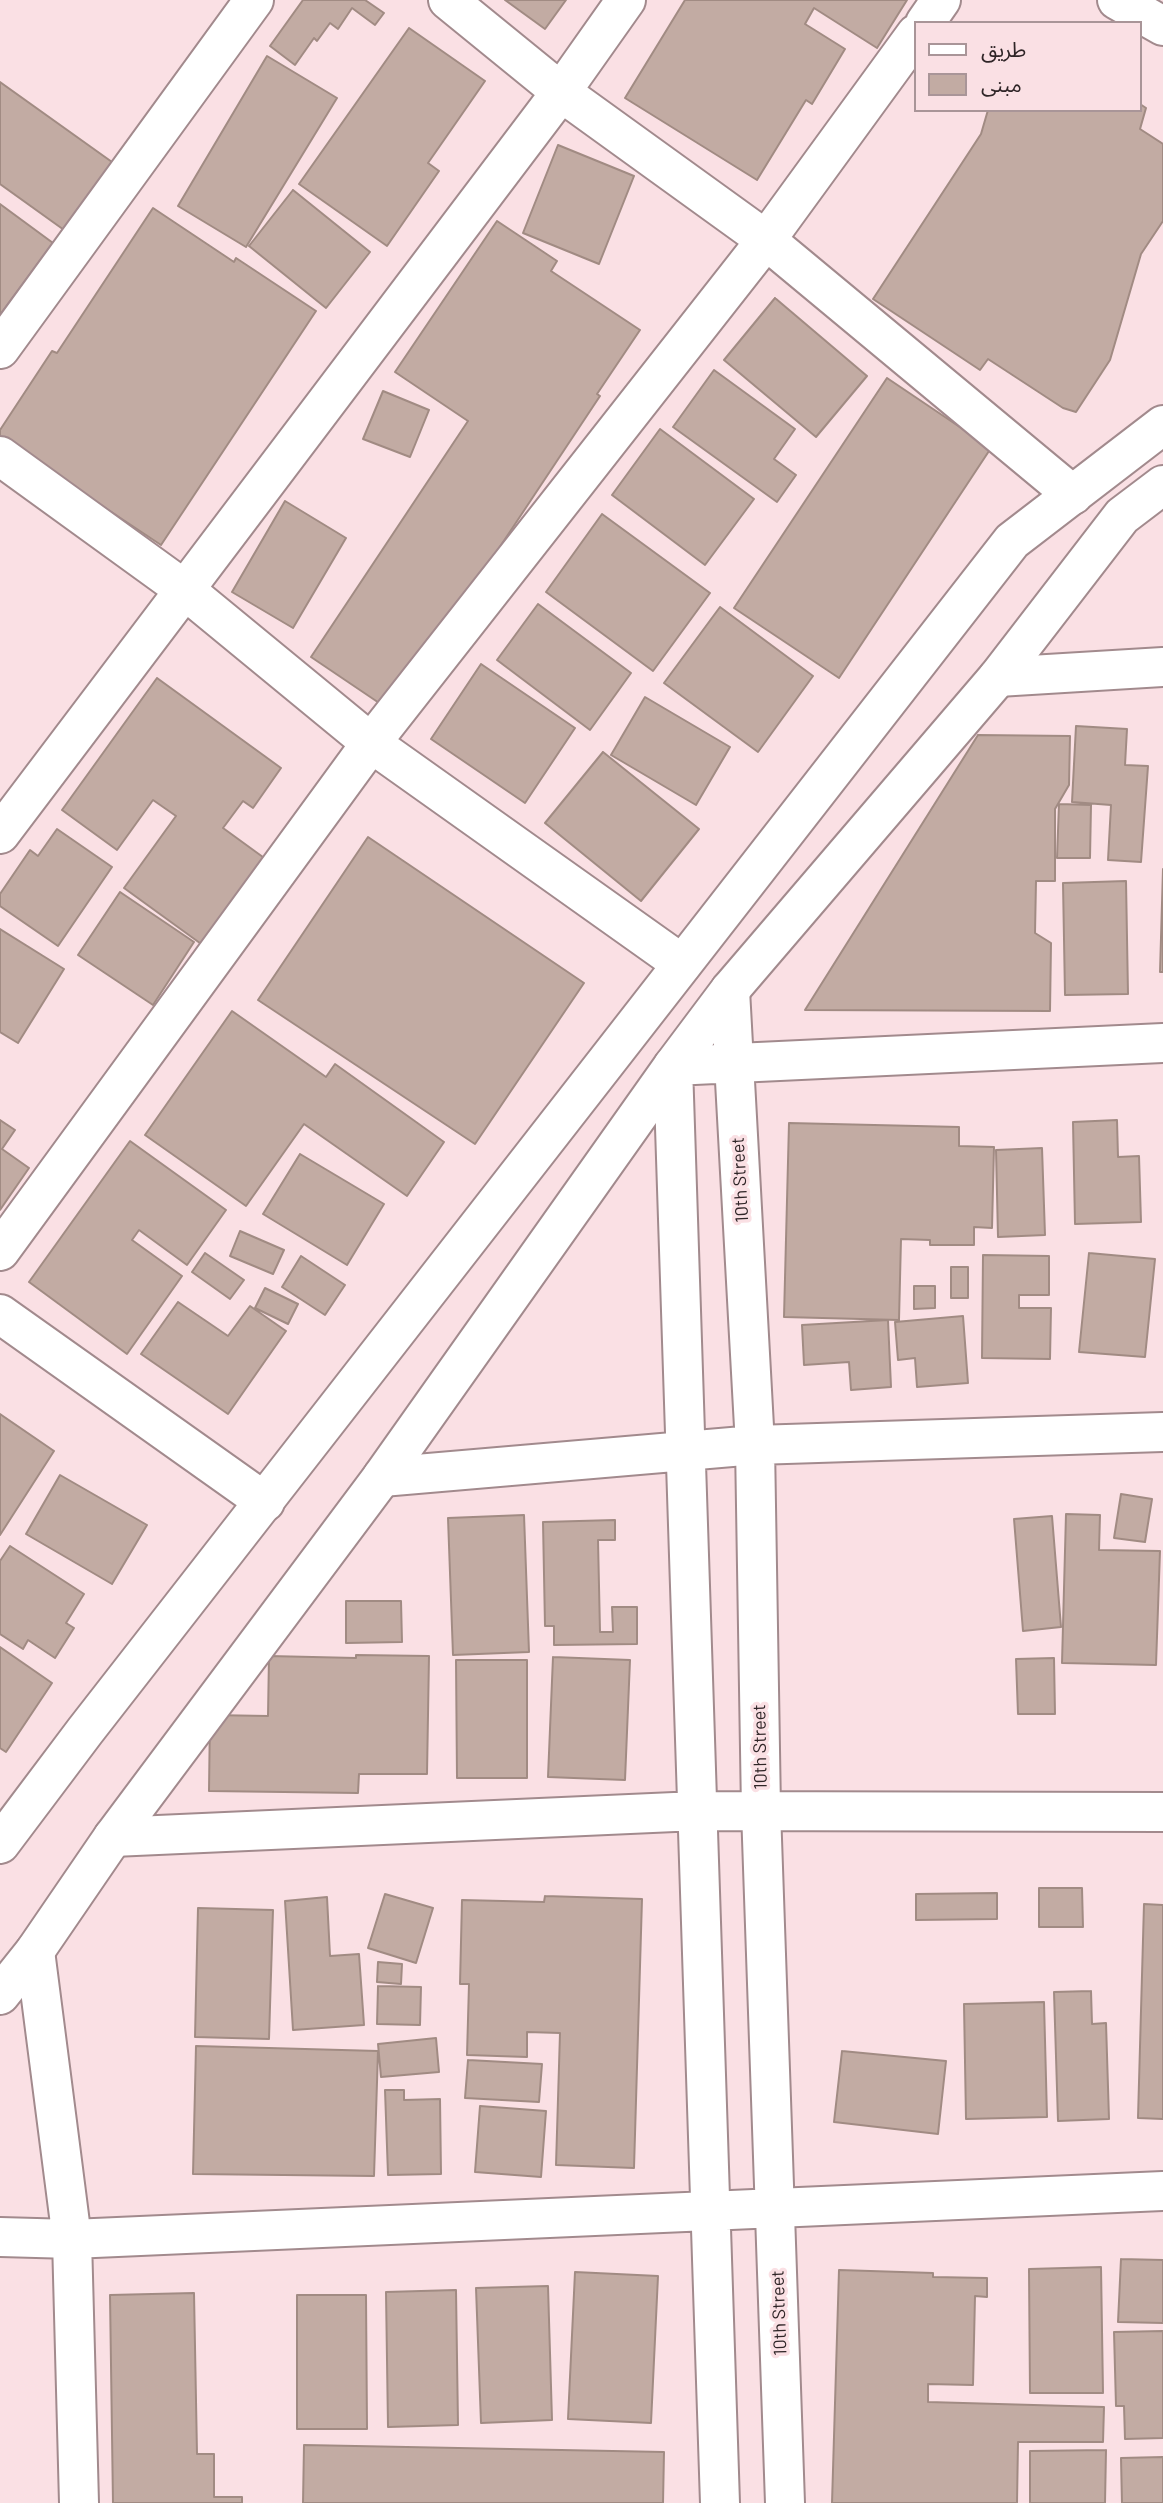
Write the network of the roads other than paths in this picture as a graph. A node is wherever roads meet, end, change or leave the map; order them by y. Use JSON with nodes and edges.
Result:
{"nodes":[{"id":1,"x":254,"y":0,"type":"edge"},
{"id":2,"x":448,"y":0,"type":"edge"},
{"id":3,"x":626,"y":0,"type":"edge"},
{"id":4,"x":941,"y":0,"type":"edge"},
{"id":5,"x":1118,"y":0,"type":"edge"},
{"id":6,"x":926,"y":21,"type":"edge"},
{"id":7,"x":1163,"y":26,"type":"edge"},
{"id":8,"x":914,"y":37,"type":"edge"},
{"id":9,"x":561,"y":92,"type":"junction"},
{"id":10,"x":766,"y":240,"type":"junction"},
{"id":11,"x":0,"y":349,"type":"edge"},
{"id":12,"x":1163,"y":425,"type":"edge"},
{"id":13,"x":0,"y":456,"type":"edge"},
{"id":14,"x":1163,"y":485,"type":"edge"},
{"id":15,"x":1073,"y":495,"type":"junction"},
{"id":16,"x":185,"y":590,"type":"junction"},
{"id":17,"x":1163,"y":667,"type":"edge"},
{"id":18,"x":998,"y":677,"type":"junction"},
{"id":19,"x":371,"y":743,"type":"junction"},
{"id":20,"x":0,"y":834,"type":"edge"},
{"id":21,"x":682,"y":964,"type":"junction"},
{"id":22,"x":730,"y":990,"type":"junction"},
{"id":23,"x":1163,"y":1043,"type":"edge"},
{"id":24,"x":733,"y":1062,"type":"junction"},
{"id":25,"x":673,"y":1066,"type":"junction"},
{"id":26,"x":0,"y":1251,"type":"edge"},
{"id":27,"x":0,"y":1314,"type":"edge"},
{"id":28,"x":1163,"y":1432,"type":"edge"},
{"id":29,"x":755,"y":1445,"type":"junction"},
{"id":30,"x":686,"y":1451,"type":"junction"},
{"id":31,"x":382,"y":1477,"type":"junction"},
{"id":32,"x":265,"y":1502,"type":"junction"},
{"id":33,"x":761,"y":1810,"type":"junction"},
{"id":34,"x":697,"y":1811,"type":"junction"},
{"id":35,"x":1163,"y":1812,"type":"edge"},
{"id":36,"x":113,"y":1837,"type":"junction"},
{"id":37,"x":0,"y":1844,"type":"edge"},
{"id":38,"x":35,"y":1951,"type":"junction"},
{"id":39,"x":0,"y":1996,"type":"edge"},
{"id":40,"x":1163,"y":2191,"type":"edge"},
{"id":41,"x":775,"y":2207,"type":"junction"},
{"id":42,"x":710,"y":2211,"type":"junction"},
{"id":43,"x":0,"y":2237,"type":"edge"},
{"id":44,"x":72,"y":2239,"type":"junction"},
{"id":45,"x":79,"y":2503,"type":"edge"},
{"id":46,"x":720,"y":2503,"type":"edge"},
{"id":47,"x":785,"y":2503,"type":"edge"}],
"edges":[{"from":1,"to":11,"type":"street"},
{"from":2,"to":9,"type":"street"},
{"from":3,"to":9,"type":"street"},
{"from":4,"to":6,"type":"street"},
{"from":5,"to":7,"type":"street"},
{"from":8,"to":10,"type":"street"},
{"from":9,"to":10,"type":"street"},
{"from":9,"to":16,"type":"street"},
{"from":10,"to":15,"type":"street"},
{"from":10,"to":19,"type":"street"},
{"from":12,"to":15,"type":"street"},
{"from":13,"to":16,"type":"street"},
{"from":14,"to":18,"type":"street"},
{"from":15,"to":21,"type":"street"},
{"from":16,"to":19,"type":"street"},
{"from":16,"to":20,"type":"street"},
{"from":17,"to":18,"type":"street"},
{"from":18,"to":22,"type":"street"},
{"from":19,"to":21,"type":"street"},
{"from":19,"to":26,"type":"street"},
{"from":21,"to":32,"type":"street"},
{"from":22,"to":24,"type":"street","name":"10th Street"},
{"from":22,"to":25,"type":"street"},
{"from":23,"to":24,"type":"street"},
{"from":24,"to":25,"type":"street"},
{"from":24,"to":29,"type":"street","name":"10th Street"},
{"from":25,"to":30,"type":"street"},
{"from":25,"to":31,"type":"street"},
{"from":27,"to":32,"type":"street"},
{"from":28,"to":29,"type":"street"},
{"from":29,"to":30,"type":"street"},
{"from":29,"to":33,"type":"street","name":"10th Street"},
{"from":30,"to":31,"type":"street"},
{"from":30,"to":34,"type":"street"},
{"from":31,"to":36,"type":"street"},
{"from":32,"to":37,"type":"street"},
{"from":33,"to":34,"type":"street"},
{"from":33,"to":35,"type":"street"},
{"from":33,"to":41,"type":"street","name":"10th Street"},
{"from":34,"to":36,"type":"street"},
{"from":34,"to":42,"type":"street"},
{"from":36,"to":38,"type":"street"},
{"from":38,"to":39,"type":"street"},
{"from":38,"to":44,"type":"street"},
{"from":40,"to":41,"type":"street"},
{"from":41,"to":42,"type":"street"},
{"from":41,"to":47,"type":"street","name":"10th Street"},
{"from":42,"to":44,"type":"street"},
{"from":42,"to":46,"type":"street"},
{"from":43,"to":44,"type":"street"},
{"from":44,"to":45,"type":"street"}]}
